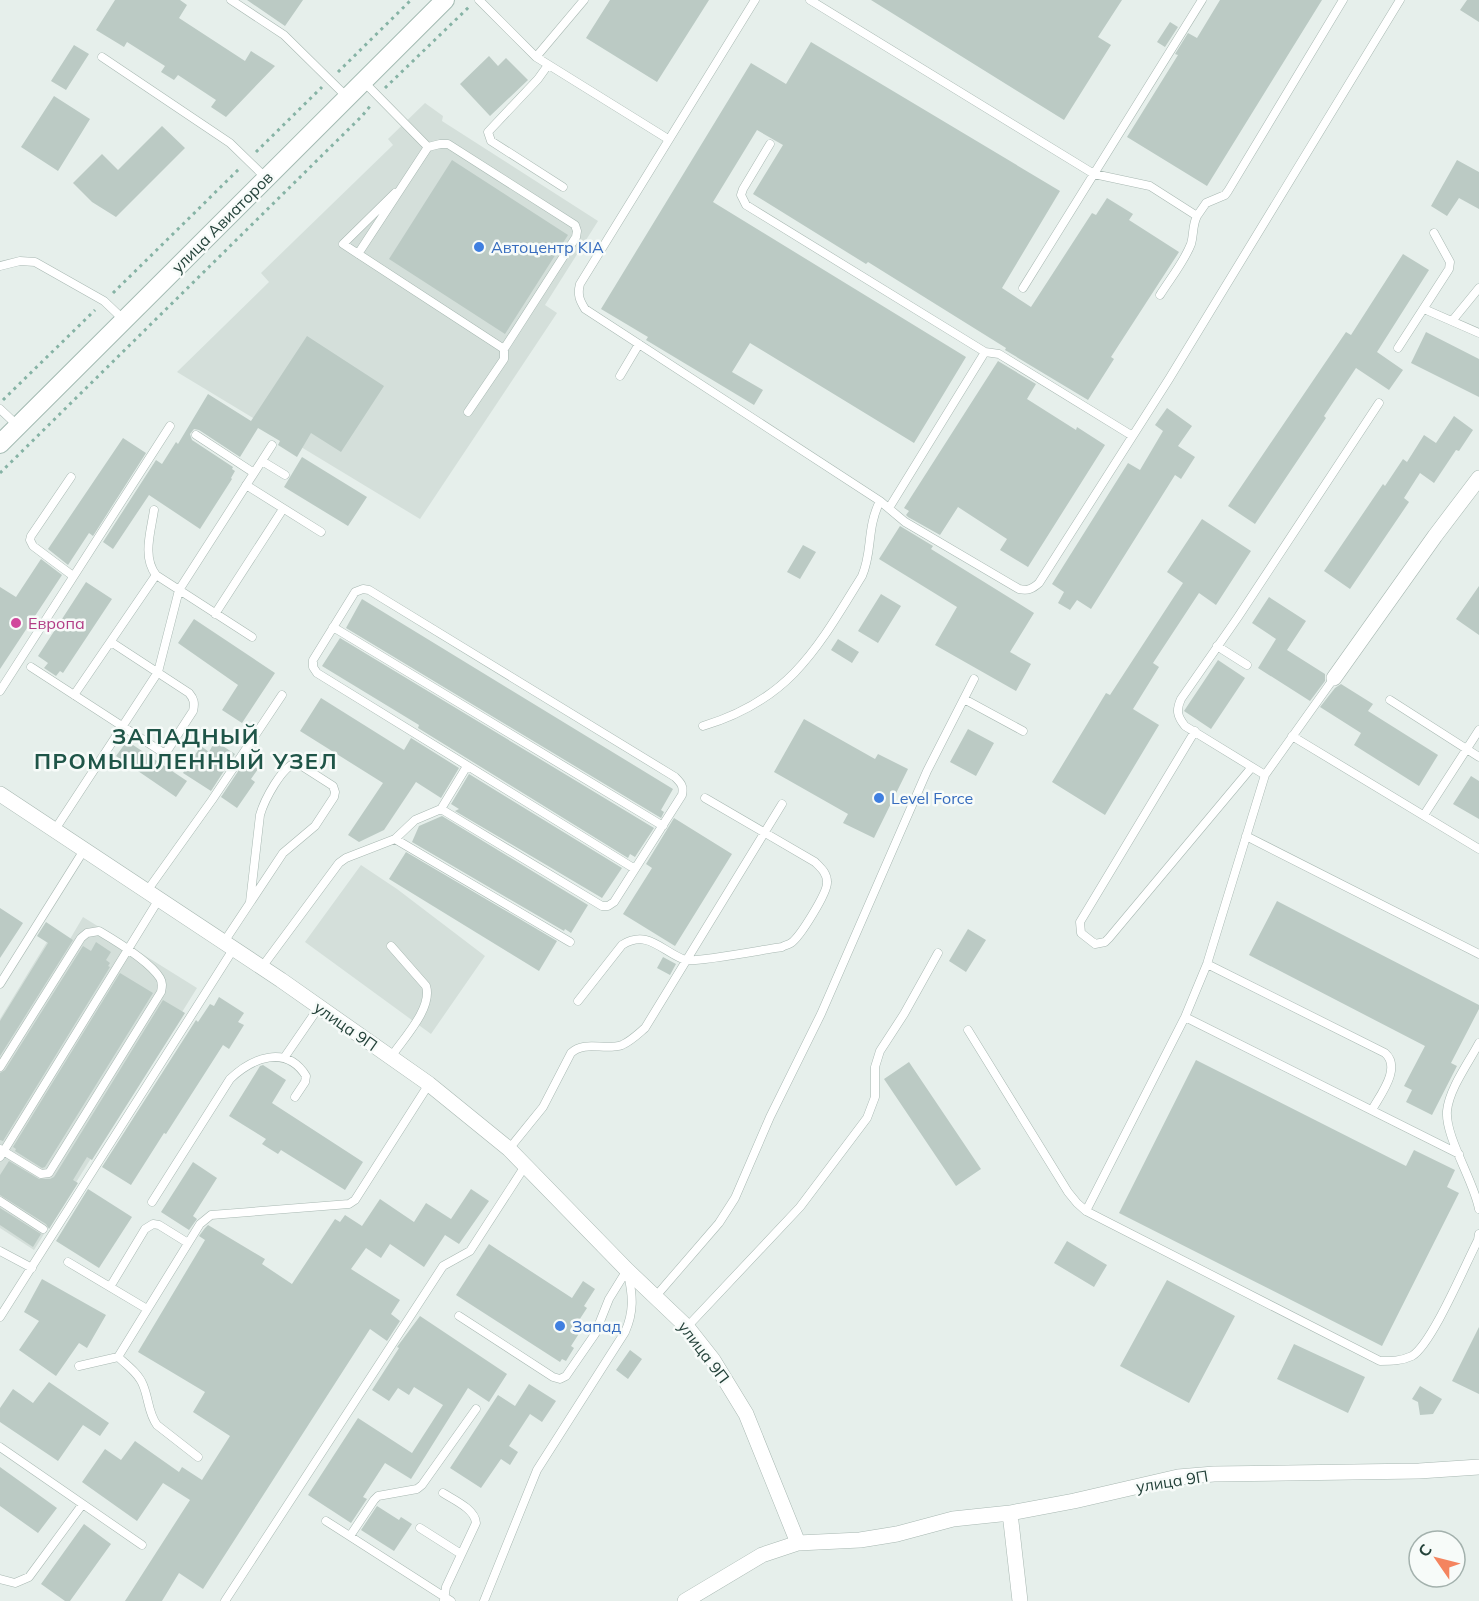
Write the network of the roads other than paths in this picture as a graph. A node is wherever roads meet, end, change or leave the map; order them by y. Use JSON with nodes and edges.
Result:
{"nodes":[{"id":1,"x":231,"y":0,"type":"edge"},
{"id":2,"x":445,"y":0,"type":"edge"},
{"id":3,"x":478,"y":0,"type":"edge"},
{"id":4,"x":584,"y":0,"type":"edge"},
{"id":5,"x":755,"y":0,"type":"edge"},
{"id":6,"x":810,"y":0,"type":"edge"},
{"id":7,"x":1202,"y":0,"type":"edge"},
{"id":8,"x":1343,"y":0,"type":"edge"},
{"id":9,"x":1400,"y":0,"type":"edge"},
{"id":10,"x":102,"y":57,"type":"dead end"},
{"id":11,"x":536,"y":57,"type":"junction"},
{"id":12,"x":548,"y":65,"type":"junction"},
{"id":13,"x":363,"y":81,"type":"junction"},
{"id":14,"x":347,"y":98,"type":"junction"},
{"id":15,"x":668,"y":139,"type":"junction"},
{"id":16,"x":770,"y":144,"type":"dead end"},
{"id":17,"x":428,"y":147,"type":"junction"},
{"id":18,"x":1094,"y":174,"type":"junction"},
{"id":19,"x":266,"y":178,"type":"junction"},
{"id":20,"x":406,"y":181,"type":"junction"},
{"id":21,"x":563,"y":187,"type":"dead end"},
{"id":22,"x":1197,"y":216,"type":"junction"},
{"id":23,"x":1434,"y":233,"type":"dead end"},
{"id":24,"x":358,"y":254,"type":"junction"},
{"id":25,"x":0,"y":266,"type":"edge"},
{"id":26,"x":1023,"y":288,"type":"dead end"},
{"id":27,"x":1479,"y":288,"type":"edge"},
{"id":28,"x":1161,"y":295,"type":"dead end"},
{"id":29,"x":1424,"y":309,"type":"junction"},
{"id":30,"x":124,"y":320,"type":"junction"},
{"id":31,"x":1452,"y":321,"type":"junction"},
{"id":32,"x":1479,"y":333,"type":"edge"},
{"id":33,"x":639,"y":344,"type":"junction"},
{"id":34,"x":1398,"y":348,"type":"dead end"},
{"id":35,"x":504,"y":349,"type":"junction"},
{"id":36,"x":985,"y":352,"type":"junction"},
{"id":37,"x":620,"y":376,"type":"dead end"},
{"id":38,"x":1379,"y":403,"type":"dead end"},
{"id":39,"x":0,"y":409,"type":"edge"},
{"id":40,"x":468,"y":412,"type":"dead end"},
{"id":41,"x":18,"y":426,"type":"junction"},
{"id":42,"x":170,"y":426,"type":"dead end"},
{"id":43,"x":196,"y":435,"type":"dead end"},
{"id":44,"x":1131,"y":435,"type":"junction"},
{"id":45,"x":0,"y":444,"type":"edge"},
{"id":46,"x":272,"y":445,"type":"dead end"},
{"id":47,"x":262,"y":461,"type":"junction"},
{"id":48,"x":254,"y":473,"type":"junction"},
{"id":49,"x":285,"y":476,"type":"dead end"},
{"id":50,"x":71,"y":477,"type":"dead end"},
{"id":51,"x":1479,"y":478,"type":"edge"},
{"id":52,"x":246,"y":485,"type":"junction"},
{"id":53,"x":880,"y":501,"type":"junction"},
{"id":54,"x":283,"y":508,"type":"junction"},
{"id":55,"x":889,"y":508,"type":"junction"},
{"id":56,"x":154,"y":510,"type":"dead end"},
{"id":57,"x":321,"y":532,"type":"dead end"},
{"id":58,"x":156,"y":575,"type":"junction"},
{"id":59,"x":74,"y":576,"type":"junction"},
{"id":60,"x":179,"y":590,"type":"junction"},
{"id":61,"x":215,"y":614,"type":"junction"},
{"id":62,"x":333,"y":627,"type":"junction"},
{"id":63,"x":252,"y":637,"type":"dead end"},
{"id":64,"x":111,"y":642,"type":"junction"},
{"id":65,"x":1217,"y":646,"type":"junction"},
{"id":66,"x":1247,"y":665,"type":"dead end"},
{"id":67,"x":31,"y":667,"type":"dead end"},
{"id":68,"x":158,"y":672,"type":"junction"},
{"id":69,"x":1334,"y":678,"type":"joint"},
{"id":70,"x":974,"y":679,"type":"dead end"},
{"id":71,"x":0,"y":691,"type":"edge"},
{"id":72,"x":74,"y":695,"type":"junction"},
{"id":73,"x":282,"y":695,"type":"dead end"},
{"id":74,"x":964,"y":699,"type":"junction"},
{"id":75,"x":1390,"y":700,"type":"dead end"},
{"id":76,"x":703,"y":726,"type":"dead end"},
{"id":77,"x":123,"y":727,"type":"junction"},
{"id":78,"x":1479,"y":730,"type":"edge"},
{"id":79,"x":1023,"y":731,"type":"dead end"},
{"id":80,"x":1195,"y":732,"type":"junction"},
{"id":81,"x":1292,"y":736,"type":"junction"},
{"id":82,"x":1467,"y":749,"type":"junction"},
{"id":83,"x":165,"y":754,"type":"junction"},
{"id":84,"x":1479,"y":756,"type":"edge"},
{"id":85,"x":176,"y":761,"type":"dead end"},
{"id":86,"x":467,"y":766,"type":"junction"},
{"id":87,"x":1252,"y":767,"type":"junction"},
{"id":88,"x":1265,"y":775,"type":"junction"},
{"id":89,"x":0,"y":794,"type":"edge"},
{"id":90,"x":705,"y":798,"type":"dead end"},
{"id":91,"x":782,"y":804,"type":"dead end"},
{"id":92,"x":441,"y":809,"type":"junction"},
{"id":93,"x":1424,"y":815,"type":"junction"},
{"id":94,"x":663,"y":826,"type":"junction"},
{"id":95,"x":54,"y":831,"type":"junction"},
{"id":96,"x":764,"y":833,"type":"junction"},
{"id":97,"x":1246,"y":836,"type":"junction"},
{"id":98,"x":395,"y":839,"type":"junction"},
{"id":99,"x":1479,"y":849,"type":"edge"},
{"id":100,"x":84,"y":850,"type":"junction"},
{"id":101,"x":635,"y":869,"type":"junction"},
{"id":102,"x":153,"y":895,"type":"junction"},
{"id":103,"x":250,"y":902,"type":"junction"},
{"id":104,"x":570,"y":942,"type":"dead end"},
{"id":105,"x":229,"y":945,"type":"junction"},
{"id":106,"x":391,"y":946,"type":"dead end"},
{"id":107,"x":128,"y":949,"type":"junction"},
{"id":108,"x":938,"y":953,"type":"dead end"},
{"id":109,"x":1479,"y":954,"type":"edge"},
{"id":110,"x":687,"y":961,"type":"junction"},
{"id":111,"x":1208,"y":964,"type":"junction"},
{"id":112,"x":262,"y":967,"type":"junction"},
{"id":113,"x":0,"y":984,"type":"edge"},
{"id":114,"x":578,"y":1001,"type":"dead end"},
{"id":115,"x":319,"y":1006,"type":"junction"},
{"id":116,"x":1185,"y":1017,"type":"junction"},
{"id":117,"x":968,"y":1030,"type":"dead end"},
{"id":118,"x":1479,"y":1043,"type":"edge"},
{"id":119,"x":391,"y":1057,"type":"junction"},
{"id":120,"x":284,"y":1058,"type":"junction"},
{"id":121,"x":0,"y":1067,"type":"edge"},
{"id":122,"x":429,"y":1084,"type":"junction"},
{"id":123,"x":296,"y":1097,"type":"dead end"},
{"id":124,"x":1372,"y":1110,"type":"junction"},
{"id":125,"x":509,"y":1149,"type":"junction"},
{"id":126,"x":1,"y":1152,"type":"edge"},
{"id":127,"x":1459,"y":1154,"type":"junction"},
{"id":128,"x":526,"y":1165,"type":"junction"},
{"id":129,"x":0,"y":1201,"type":"edge"},
{"id":130,"x":152,"y":1202,"type":"dead end"},
{"id":131,"x":1479,"y":1209,"type":"edge"},
{"id":132,"x":1086,"y":1211,"type":"junction"},
{"id":133,"x":43,"y":1229,"type":"dead end"},
{"id":134,"x":1479,"y":1234,"type":"edge"},
{"id":135,"x":188,"y":1243,"type":"junction"},
{"id":136,"x":0,"y":1251,"type":"edge"},
{"id":137,"x":68,"y":1262,"type":"dead end"},
{"id":138,"x":32,"y":1268,"type":"junction"},
{"id":139,"x":627,"y":1270,"type":"junction"},
{"id":140,"x":110,"y":1287,"type":"junction"},
{"id":141,"x":656,"y":1296,"type":"junction"},
{"id":142,"x":147,"y":1309,"type":"junction"},
{"id":143,"x":459,"y":1316,"type":"dead end"},
{"id":144,"x":0,"y":1317,"type":"edge"},
{"id":145,"x":687,"y":1327,"type":"junction"},
{"id":146,"x":118,"y":1357,"type":"junction"},
{"id":147,"x":79,"y":1366,"type":"dead end"},
{"id":148,"x":476,"y":1409,"type":"dead end"},
{"id":149,"x":0,"y":1447,"type":"edge"},
{"id":150,"x":198,"y":1457,"type":"dead end"},
{"id":151,"x":1479,"y":1467,"type":"edge"},
{"id":152,"x":443,"y":1493,"type":"dead end"},
{"id":153,"x":82,"y":1504,"type":"junction"},
{"id":154,"x":1010,"y":1514,"type":"junction"},
{"id":155,"x":326,"y":1521,"type":"dead end"},
{"id":156,"x":420,"y":1528,"type":"dead end"},
{"id":157,"x":350,"y":1536,"type":"junction"},
{"id":158,"x":798,"y":1543,"type":"junction"},
{"id":159,"x":141,"y":1545,"type":"dead end"},
{"id":160,"x":461,"y":1554,"type":"junction"},
{"id":161,"x":0,"y":1579,"type":"edge"},
{"id":162,"x":446,"y":1599,"type":"edge"},
{"id":163,"x":225,"y":1601,"type":"edge"},
{"id":164,"x":484,"y":1601,"type":"edge"},
{"id":165,"x":685,"y":1601,"type":"edge"},
{"id":166,"x":1020,"y":1601,"type":"edge"}],
"edges":[{"from":1,"to":14,"type":"lane"},
{"from":2,"to":13,"type":"main road","name":"улица Авиаторов"},
{"from":3,"to":11,"type":"lane"},
{"from":4,"to":11,"type":"lane"},
{"from":5,"to":15,"type":"lane"},
{"from":6,"to":18,"type":"lane"},
{"from":7,"to":18,"type":"lane"},
{"from":8,"to":22,"type":"lane"},
{"from":9,"to":44,"type":"lane"},
{"from":10,"to":19,"type":"lane"},
{"from":11,"to":12,"type":"lane"},
{"from":12,"to":15,"type":"lane"},
{"from":12,"to":21,"type":"lane"},
{"from":13,"to":14,"type":"main road","name":"улица Авиаторов"},
{"from":13,"to":17,"type":"lane"},
{"from":14,"to":19,"type":"main road","name":"улица Авиаторов"},
{"from":15,"to":33,"type":"lane"},
{"from":16,"to":36,"type":"lane"},
{"from":17,"to":20,"type":"lane"},
{"from":17,"to":35,"type":"lane"},
{"from":18,"to":22,"type":"lane"},
{"from":18,"to":26,"type":"lane"},
{"from":19,"to":30,"type":"main road","name":"улица Авиаторов"},
{"from":20,"to":24,"type":"lane"},
{"from":20,"to":24,"type":"lane"},
{"from":22,"to":28,"type":"lane"},
{"from":23,"to":29,"type":"lane"},
{"from":24,"to":35,"type":"lane"},
{"from":25,"to":30,"type":"lane"},
{"from":27,"to":31,"type":"lane"},
{"from":29,"to":31,"type":"lane"},
{"from":29,"to":34,"type":"lane"},
{"from":30,"to":41,"type":"main road","name":"улица Авиаторов"},
{"from":31,"to":32,"type":"lane"},
{"from":33,"to":37,"type":"lane"},
{"from":33,"to":53,"type":"lane"},
{"from":35,"to":40,"type":"lane"},
{"from":36,"to":44,"type":"lane"},
{"from":36,"to":55,"type":"lane"},
{"from":38,"to":65,"type":"lane"},
{"from":39,"to":41,"type":"lane"},
{"from":41,"to":45,"type":"main road","name":"улица Авиаторов"},
{"from":42,"to":59,"type":"lane"},
{"from":43,"to":48,"type":"lane"},
{"from":44,"to":55,"type":"lane"},
{"from":46,"to":47,"type":"lane"},
{"from":47,"to":48,"type":"lane"},
{"from":47,"to":49,"type":"lane"},
{"from":48,"to":52,"type":"lane"},
{"from":50,"to":59,"type":"lane"},
{"from":51,"to":69,"type":"street"},
{"from":52,"to":54,"type":"lane"},
{"from":52,"to":60,"type":"lane"},
{"from":53,"to":55,"type":"lane"},
{"from":53,"to":76,"type":"lane"},
{"from":54,"to":57,"type":"lane"},
{"from":54,"to":61,"type":"lane"},
{"from":56,"to":58,"type":"lane"},
{"from":58,"to":60,"type":"lane"},
{"from":58,"to":64,"type":"lane"},
{"from":59,"to":71,"type":"lane"},
{"from":60,"to":61,"type":"lane"},
{"from":60,"to":68,"type":"lane"},
{"from":61,"to":63,"type":"lane"},
{"from":62,"to":86,"type":"lane"},
{"from":62,"to":94,"type":"lane"},
{"from":62,"to":94,"type":"lane"},
{"from":64,"to":68,"type":"lane"},
{"from":64,"to":72,"type":"lane"},
{"from":65,"to":66,"type":"lane"},
{"from":65,"to":80,"type":"lane"},
{"from":67,"to":72,"type":"lane"},
{"from":68,"to":77,"type":"lane"},
{"from":68,"to":83,"type":"lane"},
{"from":69,"to":81,"type":"lane"},
{"from":70,"to":74,"type":"lane"},
{"from":72,"to":77,"type":"lane"},
{"from":73,"to":102,"type":"lane"},
{"from":74,"to":79,"type":"lane"},
{"from":74,"to":141,"type":"lane"},
{"from":75,"to":82,"type":"lane"},
{"from":77,"to":83,"type":"lane"},
{"from":77,"to":95,"type":"lane"},
{"from":78,"to":82,"type":"lane"},
{"from":80,"to":87,"type":"lane"},
{"from":80,"to":87,"type":"lane"},
{"from":81,"to":88,"type":"lane"},
{"from":81,"to":93,"type":"lane"},
{"from":82,"to":84,"type":"lane"},
{"from":82,"to":93,"type":"lane"},
{"from":83,"to":85,"type":"lane"},
{"from":86,"to":92,"type":"lane"},
{"from":86,"to":101,"type":"lane"},
{"from":87,"to":88,"type":"lane"},
{"from":88,"to":97,"type":"lane"},
{"from":89,"to":95,"type":"street","name":"улица 9П"},
{"from":90,"to":96,"type":"lane"},
{"from":91,"to":96,"type":"lane"},
{"from":92,"to":98,"type":"lane"},
{"from":92,"to":101,"type":"lane"},
{"from":93,"to":99,"type":"lane"},
{"from":94,"to":101,"type":"lane"},
{"from":95,"to":100,"type":"street","name":"улица 9П"},
{"from":96,"to":110,"type":"lane"},
{"from":96,"to":110,"type":"lane"},
{"from":97,"to":109,"type":"lane"},
{"from":97,"to":111,"type":"lane"},
{"from":98,"to":104,"type":"lane"},
{"from":98,"to":112,"type":"lane"},
{"from":100,"to":102,"type":"street","name":"улица 9П"},
{"from":100,"to":113,"type":"lane"},
{"from":102,"to":105,"type":"street","name":"улица 9П"},
{"from":102,"to":107,"type":"lane"},
{"from":103,"to":103,"type":"lane"},
{"from":103,"to":105,"type":"lane"},
{"from":105,"to":112,"type":"street","name":"улица 9П"},
{"from":105,"to":138,"type":"lane"},
{"from":106,"to":119,"type":"lane"},
{"from":107,"to":121,"type":"lane"},
{"from":107,"to":126,"type":"lane"},
{"from":107,"to":126,"type":"lane"},
{"from":108,"to":145,"type":"lane"},
{"from":110,"to":114,"type":"lane"},
{"from":110,"to":125,"type":"lane"},
{"from":111,"to":116,"type":"lane"},
{"from":111,"to":124,"type":"lane"},
{"from":112,"to":115,"type":"street","name":"улица 9П"},
{"from":115,"to":119,"type":"street","name":"улица 9П"},
{"from":115,"to":120,"type":"lane"},
{"from":116,"to":124,"type":"lane"},
{"from":116,"to":132,"type":"lane"},
{"from":117,"to":132,"type":"lane"},
{"from":118,"to":127,"type":"lane"},
{"from":119,"to":122,"type":"street","name":"улица 9П"},
{"from":120,"to":123,"type":"lane"},
{"from":120,"to":130,"type":"lane"},
{"from":122,"to":125,"type":"street","name":"улица 9П"},
{"from":122,"to":135,"type":"lane"},
{"from":124,"to":127,"type":"lane"},
{"from":125,"to":128,"type":"street","name":"улица 9П"},
{"from":127,"to":131,"type":"lane"},
{"from":128,"to":139,"type":"street","name":"улица 9П"},
{"from":128,"to":163,"type":"lane"},
{"from":129,"to":133,"type":"lane"},
{"from":132,"to":134,"type":"lane"},
{"from":135,"to":140,"type":"lane"},
{"from":135,"to":142,"type":"lane"},
{"from":136,"to":138,"type":"lane"},
{"from":137,"to":140,"type":"lane"},
{"from":138,"to":144,"type":"lane"},
{"from":139,"to":141,"type":"street","name":"улица 9П"},
{"from":139,"to":143,"type":"lane"},
{"from":139,"to":164,"type":"lane"},
{"from":140,"to":142,"type":"lane"},
{"from":141,"to":145,"type":"street","name":"улица 9П"},
{"from":142,"to":146,"type":"lane"},
{"from":145,"to":158,"type":"street","name":"улица 9П"},
{"from":146,"to":147,"type":"lane"},
{"from":146,"to":150,"type":"lane"},
{"from":148,"to":157,"type":"lane"},
{"from":149,"to":153,"type":"lane"},
{"from":151,"to":154,"type":"street","name":"улица 9П"},
{"from":152,"to":160,"type":"lane"},
{"from":153,"to":159,"type":"lane"},
{"from":153,"to":161,"type":"lane"},
{"from":154,"to":158,"type":"street","name":"улица 9П"},
{"from":154,"to":166,"type":"street"},
{"from":155,"to":157,"type":"lane"},
{"from":156,"to":160,"type":"lane"},
{"from":157,"to":162,"type":"lane"},
{"from":158,"to":165,"type":"street"},
{"from":160,"to":162,"type":"lane"}]}
